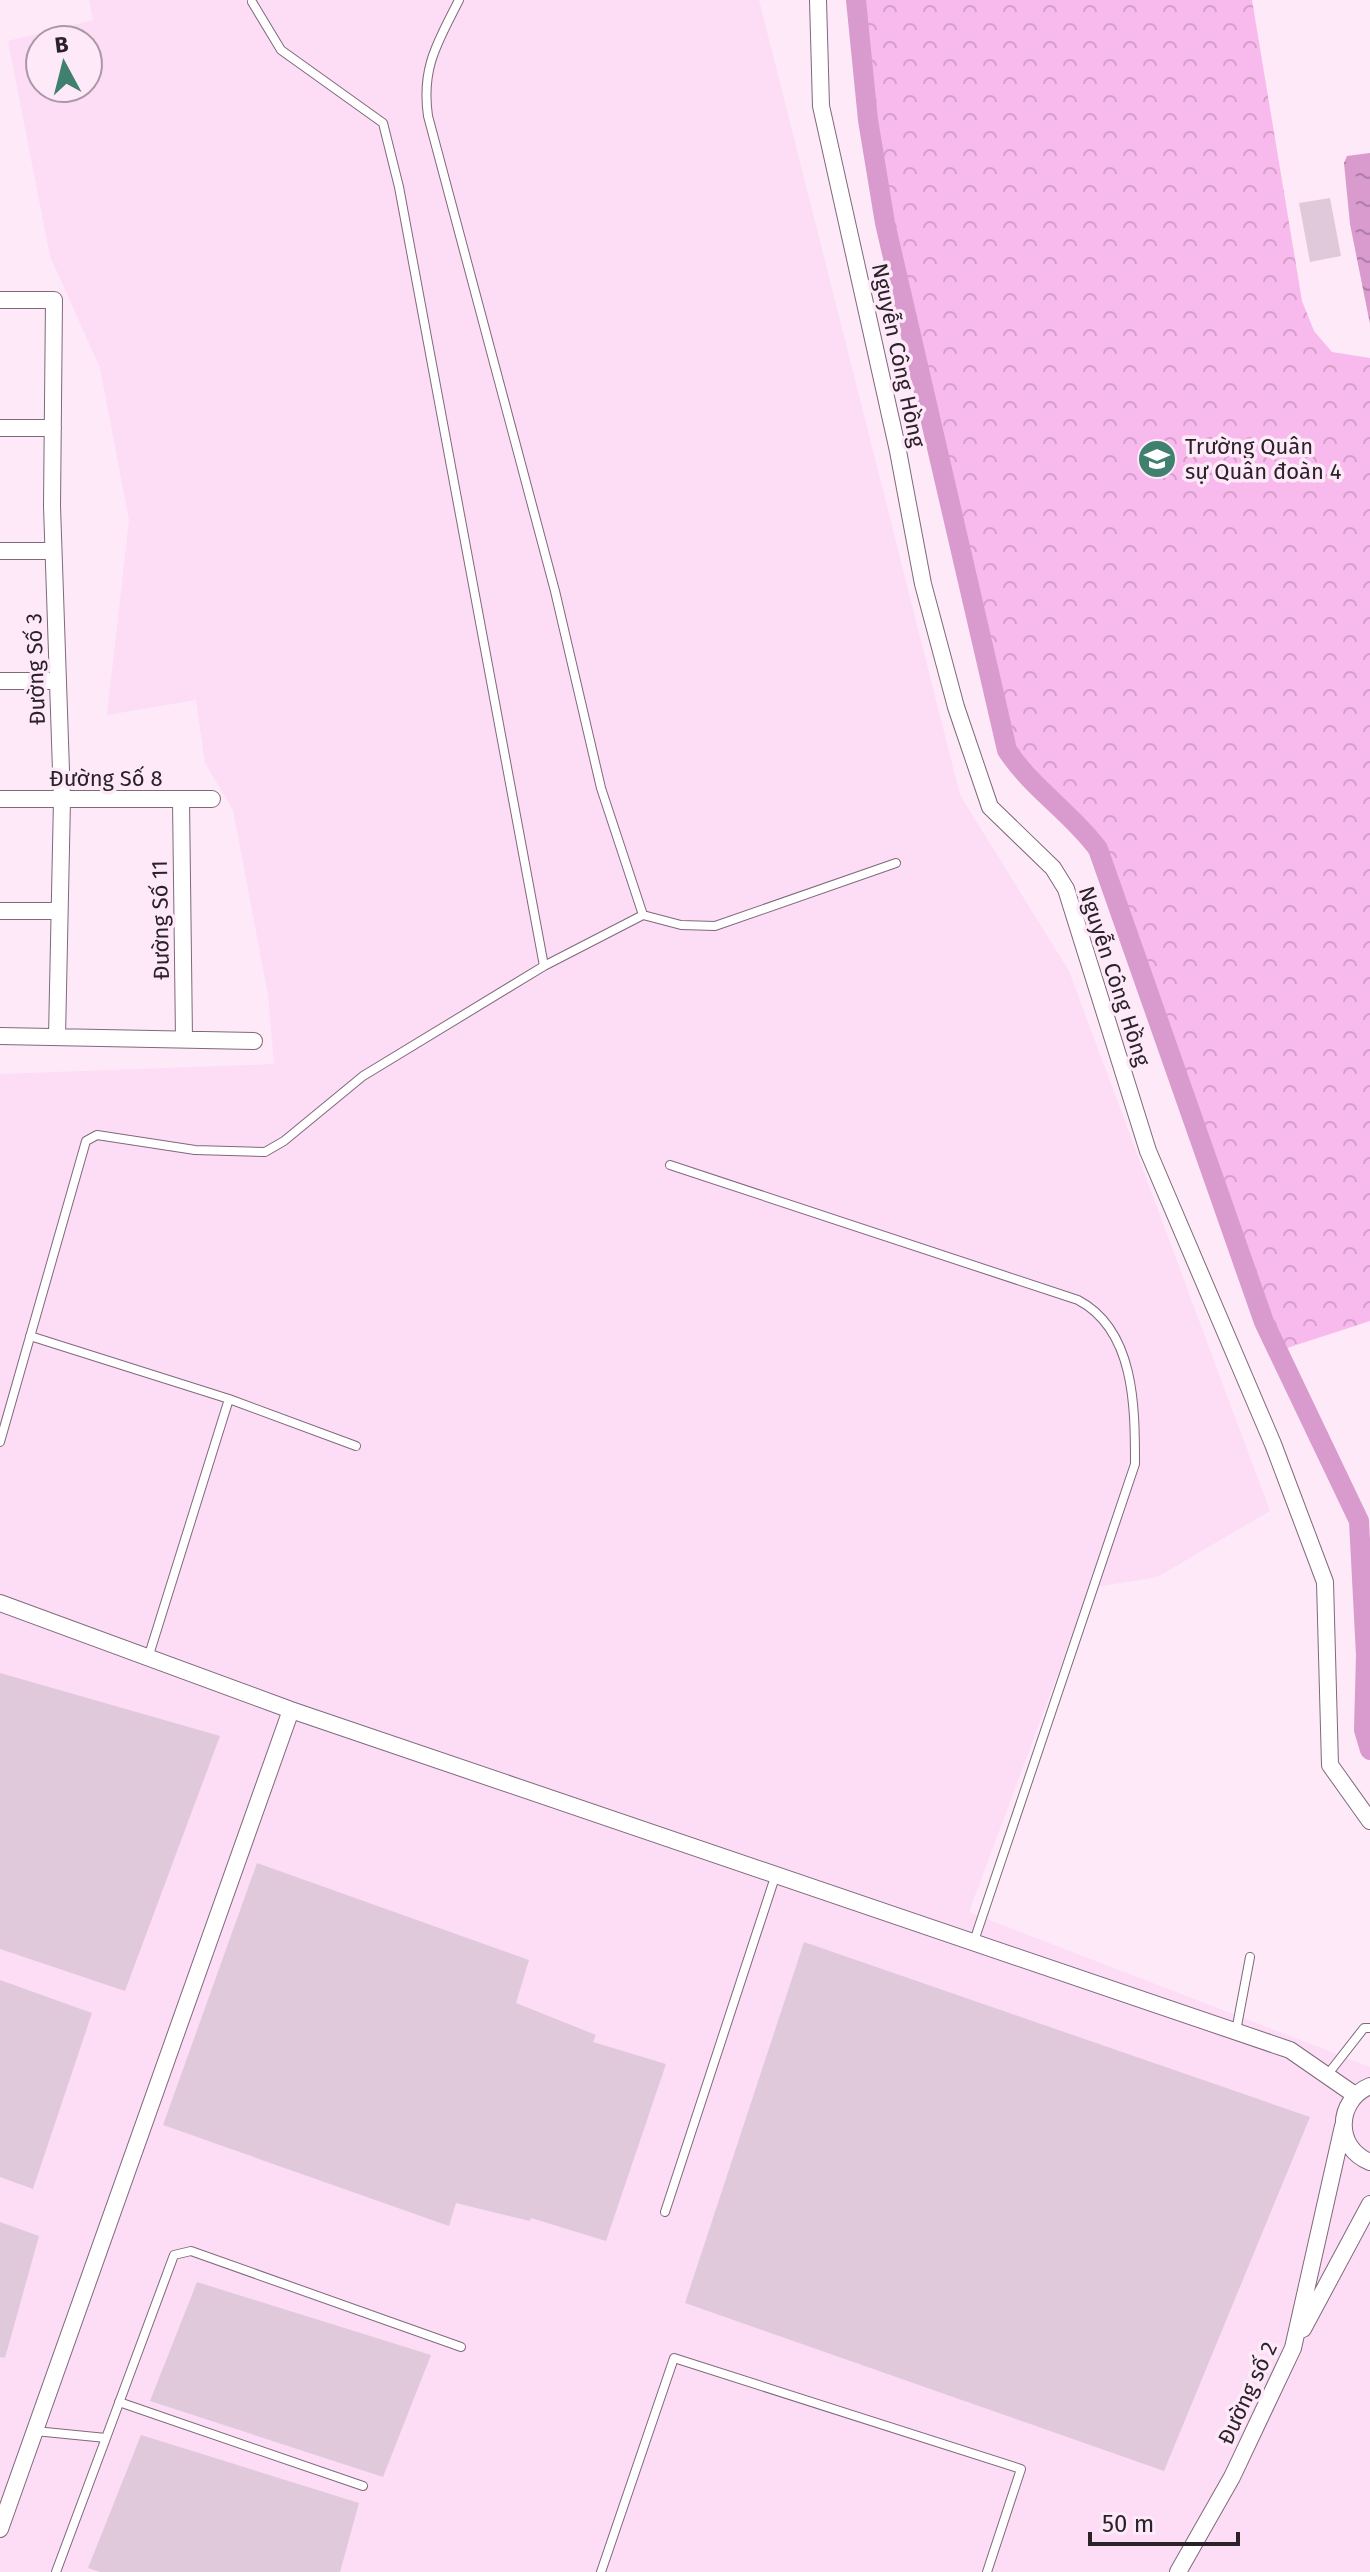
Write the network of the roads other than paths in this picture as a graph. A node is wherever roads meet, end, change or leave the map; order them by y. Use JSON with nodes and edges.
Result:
{"nodes":[{"id":1,"x":459,"y":0,"type":"edge"},
{"id":2,"x":818,"y":0,"type":"edge"},
{"id":3,"x":252,"y":2,"type":"dead end"},
{"id":4,"x":0,"y":300,"type":"edge"},
{"id":5,"x":0,"y":428,"type":"edge"},
{"id":6,"x":53,"y":428,"type":"junction"},
{"id":7,"x":0,"y":551,"type":"edge"},
{"id":8,"x":53,"y":551,"type":"junction"},
{"id":9,"x":0,"y":681,"type":"edge"},
{"id":10,"x":57,"y":681,"type":"junction"},
{"id":11,"x":0,"y":799,"type":"edge"},
{"id":12,"x":212,"y":799,"type":"dead end"},
{"id":13,"x":62,"y":800,"type":"junction"},
{"id":14,"x":181,"y":800,"type":"junction"},
{"id":15,"x":896,"y":863,"type":"dead end"},
{"id":16,"x":0,"y":911,"type":"edge"},
{"id":17,"x":59,"y":911,"type":"junction"},
{"id":18,"x":643,"y":915,"type":"junction"},
{"id":19,"x":544,"y":966,"type":"junction"},
{"id":20,"x":0,"y":1036,"type":"edge"},
{"id":21,"x":57,"y":1037,"type":"junction"},
{"id":22,"x":184,"y":1039,"type":"junction"},
{"id":23,"x":254,"y":1041,"type":"dead end"},
{"id":24,"x":670,"y":1165,"type":"dead end"},
{"id":25,"x":30,"y":1336,"type":"junction"},
{"id":26,"x":229,"y":1399,"type":"junction"},
{"id":27,"x":0,"y":1442,"type":"edge"},
{"id":28,"x":356,"y":1446,"type":"dead end"},
{"id":29,"x":0,"y":1603,"type":"edge"},
{"id":30,"x":148,"y":1658,"type":"junction"},
{"id":31,"x":291,"y":1710,"type":"junction"},
{"id":32,"x":1370,"y":1821,"type":"edge"},
{"id":33,"x":776,"y":1873,"type":"junction"},
{"id":34,"x":974,"y":1941,"type":"junction"},
{"id":35,"x":1250,"y":1957,"type":"dead end"},
{"id":36,"x":1370,"y":2028,"type":"edge"},
{"id":37,"x":1236,"y":2031,"type":"junction"},
{"id":38,"x":1328,"y":2074,"type":"junction"},
{"id":39,"x":1370,"y":2086,"type":"edge"},
{"id":40,"x":1355,"y":2095,"type":"junction"},
{"id":41,"x":1343,"y":2126,"type":"junction"},
{"id":42,"x":1370,"y":2162,"type":"edge"},
{"id":43,"x":1370,"y":2204,"type":"edge"},
{"id":44,"x":665,"y":2212,"type":"dead end"},
{"id":45,"x":461,"y":2347,"type":"dead end"},
{"id":46,"x":1293,"y":2348,"type":"junction"},
{"id":47,"x":119,"y":2402,"type":"junction"},
{"id":48,"x":35,"y":2431,"type":"junction"},
{"id":49,"x":106,"y":2438,"type":"junction"},
{"id":50,"x":363,"y":2486,"type":"dead end"},
{"id":51,"x":0,"y":2529,"type":"edge"},
{"id":52,"x":56,"y":2572,"type":"edge"},
{"id":53,"x":601,"y":2572,"type":"edge"},
{"id":54,"x":987,"y":2572,"type":"edge"},
{"id":55,"x":1178,"y":2572,"type":"edge"}],
"edges":[{"from":1,"to":18,"type":"lane"},
{"from":2,"to":32,"type":"street","name":"Nguyễn Công Hồng"},
{"from":3,"to":19,"type":"lane"},
{"from":4,"to":6,"type":"street","name":"Đường Số 3"},
{"from":5,"to":6,"type":"street"},
{"from":6,"to":8,"type":"street","name":"Đường Số 3"},
{"from":7,"to":8,"type":"street"},
{"from":8,"to":10,"type":"street","name":"Đường Số 3"},
{"from":9,"to":10,"type":"street"},
{"from":10,"to":13,"type":"street","name":"Đường Số 3"},
{"from":11,"to":13,"type":"street","name":"Đường Số 8"},
{"from":12,"to":14,"type":"street","name":"Đường Số 8"},
{"from":13,"to":14,"type":"street","name":"Đường Số 8"},
{"from":13,"to":17,"type":"street","name":"Đường Số 3"},
{"from":14,"to":22,"type":"street","name":"Đường Số 11"},
{"from":15,"to":18,"type":"lane"},
{"from":16,"to":17,"type":"street"},
{"from":17,"to":21,"type":"street","name":"Đường Số 3"},
{"from":18,"to":19,"type":"lane"},
{"from":19,"to":25,"type":"lane"},
{"from":20,"to":21,"type":"street"},
{"from":21,"to":22,"type":"street"},
{"from":22,"to":23,"type":"street"},
{"from":24,"to":34,"type":"lane"},
{"from":25,"to":26,"type":"lane"},
{"from":25,"to":27,"type":"lane"},
{"from":26,"to":28,"type":"lane"},
{"from":26,"to":30,"type":"lane"},
{"from":29,"to":30,"type":"street"},
{"from":30,"to":31,"type":"street"},
{"from":31,"to":33,"type":"street"},
{"from":31,"to":48,"type":"street"},
{"from":33,"to":34,"type":"street"},
{"from":33,"to":44,"type":"lane"},
{"from":34,"to":37,"type":"street"},
{"from":35,"to":37,"type":"lane"},
{"from":36,"to":38,"type":"lane"},
{"from":37,"to":38,"type":"street"},
{"from":38,"to":40,"type":"street"},
{"from":39,"to":40,"type":"street"},
{"from":40,"to":41,"type":"street","name":"Đường số 2"},
{"from":41,"to":42,"type":"street"},
{"from":41,"to":46,"type":"street","name":"Đường số 2"},
{"from":43,"to":46,"type":"street"},
{"from":45,"to":47,"type":"lane"},
{"from":46,"to":55,"type":"street","name":"Đường số 2"},
{"from":47,"to":49,"type":"lane"},
{"from":47,"to":50,"type":"lane"},
{"from":48,"to":49,"type":"lane"},
{"from":48,"to":51,"type":"street"},
{"from":49,"to":52,"type":"lane"},
{"from":53,"to":54,"type":"lane"}]}
